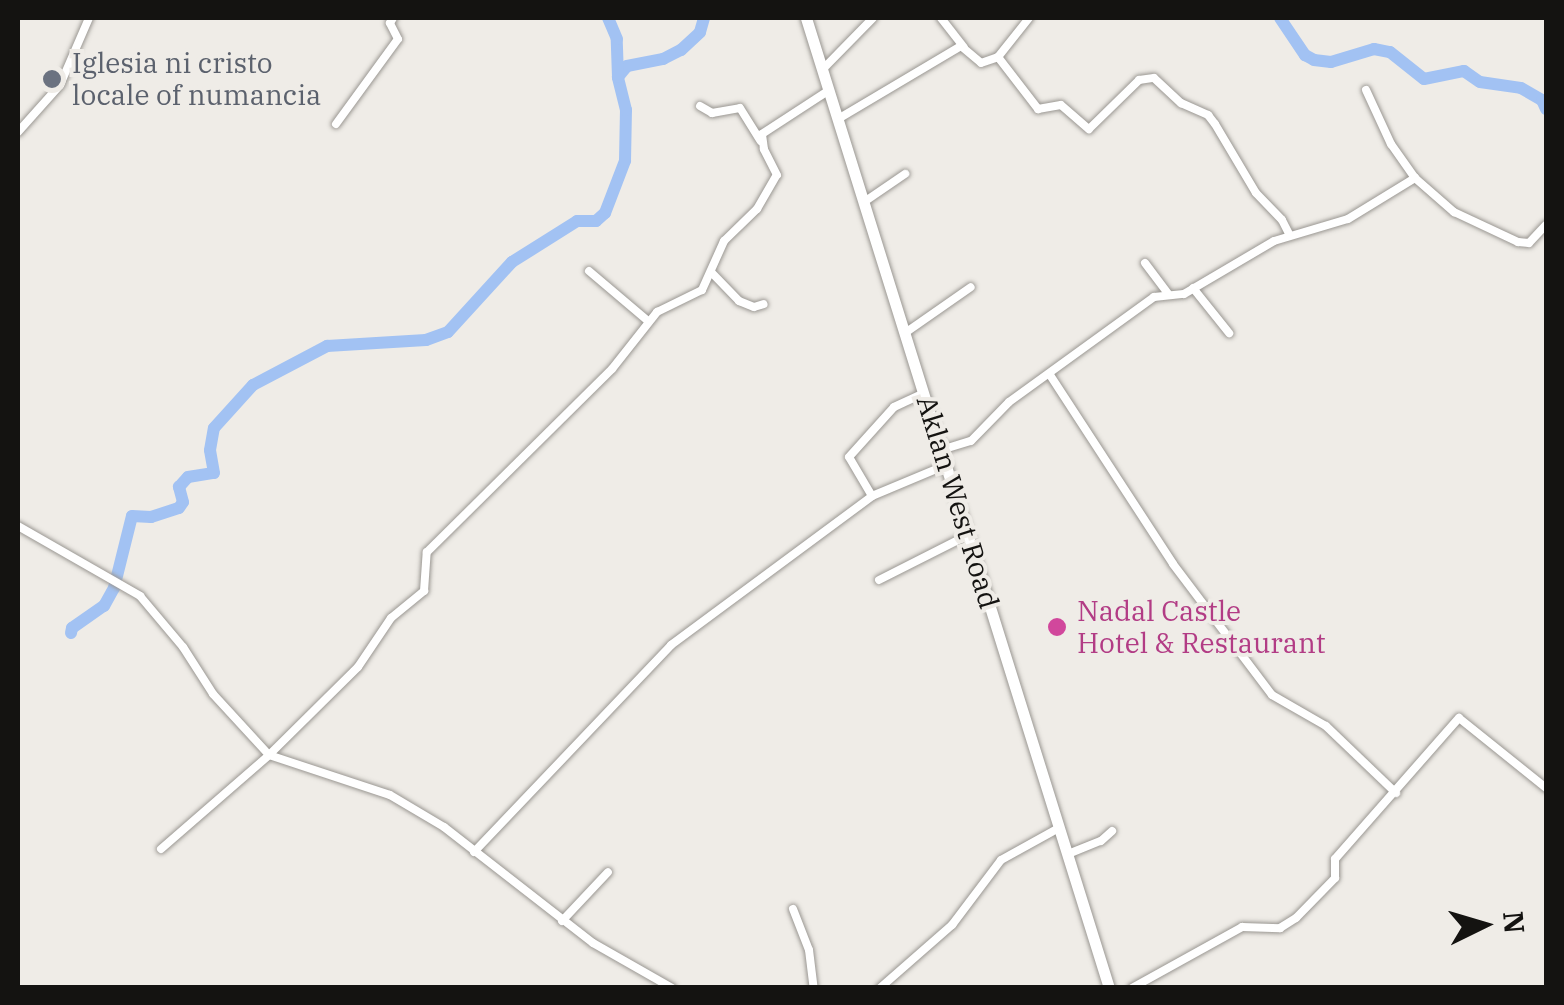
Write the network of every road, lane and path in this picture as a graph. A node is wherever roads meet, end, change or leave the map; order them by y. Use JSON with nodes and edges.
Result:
{"nodes":[{"id":1,"x":89,"y":18,"type":"edge"},
{"id":2,"x":393,"y":18,"type":"edge"},
{"id":3,"x":806,"y":18,"type":"edge"},
{"id":4,"x":873,"y":18,"type":"edge"},
{"id":5,"x":941,"y":18,"type":"edge"},
{"id":6,"x":1029,"y":18,"type":"edge"},
{"id":7,"x":964,"y":47,"type":"junction"},
{"id":8,"x":998,"y":58,"type":"junction"},
{"id":9,"x":822,"y":70,"type":"junction"},
{"id":10,"x":1366,"y":90,"type":"dead end"},
{"id":11,"x":828,"y":91,"type":"junction"},
{"id":12,"x":700,"y":106,"type":"dead end"},
{"id":13,"x":838,"y":118,"type":"junction"},
{"id":14,"x":336,"y":124,"type":"dead end"},
{"id":15,"x":18,"y":132,"type":"edge"},
{"id":16,"x":761,"y":140,"type":"junction"},
{"id":17,"x":906,"y":174,"type":"dead end"},
{"id":18,"x":1415,"y":178,"type":"junction"},
{"id":19,"x":864,"y":202,"type":"junction"},
{"id":20,"x":1546,"y":225,"type":"edge"},
{"id":21,"x":1289,"y":234,"type":"junction"},
{"id":22,"x":1145,"y":263,"type":"dead end"},
{"id":23,"x":589,"y":271,"type":"dead end"},
{"id":24,"x":712,"y":273,"type":"junction"},
{"id":25,"x":972,"y":286,"type":"dead end"},
{"id":26,"x":1193,"y":288,"type":"junction"},
{"id":27,"x":1168,"y":293,"type":"junction"},
{"id":28,"x":764,"y":304,"type":"dead end"},
{"id":29,"x":648,"y":321,"type":"junction"},
{"id":30,"x":904,"y":333,"type":"junction"},
{"id":31,"x":1229,"y":333,"type":"dead end"},
{"id":32,"x":1050,"y":376,"type":"junction"},
{"id":33,"x":924,"y":393,"type":"junction"},
{"id":34,"x":941,"y":450,"type":"junction"},
{"id":35,"x":946,"y":464,"type":"junction"},
{"id":36,"x":872,"y":496,"type":"junction"},
{"id":37,"x":18,"y":526,"type":"edge"},
{"id":38,"x":968,"y":535,"type":"junction"},
{"id":39,"x":879,"y":580,"type":"dead end"},
{"id":40,"x":269,"y":755,"type":"junction"},
{"id":41,"x":1546,"y":788,"type":"edge"},
{"id":42,"x":1396,"y":794,"type":"junction"},
{"id":43,"x":1060,"y":828,"type":"junction"},
{"id":44,"x":1112,"y":831,"type":"dead end"},
{"id":45,"x":161,"y":849,"type":"dead end"},
{"id":46,"x":474,"y":852,"type":"junction"},
{"id":47,"x":1068,"y":854,"type":"junction"},
{"id":48,"x":608,"y":872,"type":"dead end"},
{"id":49,"x":793,"y":910,"type":"dead end"},
{"id":50,"x":562,"y":921,"type":"junction"},
{"id":51,"x":672,"y":988,"type":"edge"},
{"id":52,"x":814,"y":988,"type":"edge"},
{"id":53,"x":880,"y":988,"type":"edge"},
{"id":54,"x":1109,"y":988,"type":"edge"},
{"id":55,"x":1132,"y":988,"type":"edge"}],
"edges":[{"from":1,"to":15,"type":"street"},
{"from":2,"to":14,"type":"street"},
{"from":3,"to":9,"type":"main road","name":"Aklan West Road"},
{"from":4,"to":9,"type":"street"},
{"from":5,"to":7,"type":"street"},
{"from":6,"to":8,"type":"street"},
{"from":7,"to":8,"type":"street"},
{"from":7,"to":13,"type":"street"},
{"from":8,"to":21,"type":"street"},
{"from":9,"to":11,"type":"main road","name":"Aklan West Road"},
{"from":10,"to":18,"type":"street"},
{"from":11,"to":13,"type":"main road","name":"Aklan West Road"},
{"from":11,"to":16,"type":"street"},
{"from":12,"to":16,"type":"street"},
{"from":13,"to":19,"type":"main road","name":"Aklan West Road"},
{"from":16,"to":24,"type":"street"},
{"from":17,"to":19,"type":"street"},
{"from":18,"to":20,"type":"street"},
{"from":18,"to":21,"type":"street"},
{"from":19,"to":30,"type":"main road","name":"Aklan West Road"},
{"from":21,"to":26,"type":"street"},
{"from":22,"to":27,"type":"street"},
{"from":23,"to":29,"type":"street"},
{"from":24,"to":28,"type":"street"},
{"from":24,"to":29,"type":"street"},
{"from":25,"to":30,"type":"street"},
{"from":26,"to":27,"type":"street"},
{"from":26,"to":31,"type":"street"},
{"from":27,"to":32,"type":"street"},
{"from":29,"to":40,"type":"street"},
{"from":30,"to":33,"type":"main road","name":"Aklan West Road"},
{"from":32,"to":34,"type":"street"},
{"from":32,"to":42,"type":"street"},
{"from":33,"to":34,"type":"main road","name":"Aklan West Road"},
{"from":33,"to":36,"type":"street"},
{"from":34,"to":35,"type":"main road","name":"Aklan West Road"},
{"from":35,"to":36,"type":"street"},
{"from":35,"to":38,"type":"main road","name":"Aklan West Road"},
{"from":36,"to":46,"type":"street"},
{"from":37,"to":40,"type":"street"},
{"from":38,"to":39,"type":"street"},
{"from":38,"to":43,"type":"main road","name":"Aklan West Road"},
{"from":40,"to":45,"type":"street"},
{"from":40,"to":46,"type":"street"},
{"from":41,"to":42,"type":"street"},
{"from":42,"to":55,"type":"street"},
{"from":43,"to":47,"type":"main road","name":"Aklan West Road"},
{"from":43,"to":53,"type":"street"},
{"from":44,"to":47,"type":"street"},
{"from":46,"to":50,"type":"street"},
{"from":47,"to":54,"type":"main road","name":"Aklan West Road"},
{"from":48,"to":50,"type":"street"},
{"from":49,"to":52,"type":"street"},
{"from":50,"to":51,"type":"street"}]}
